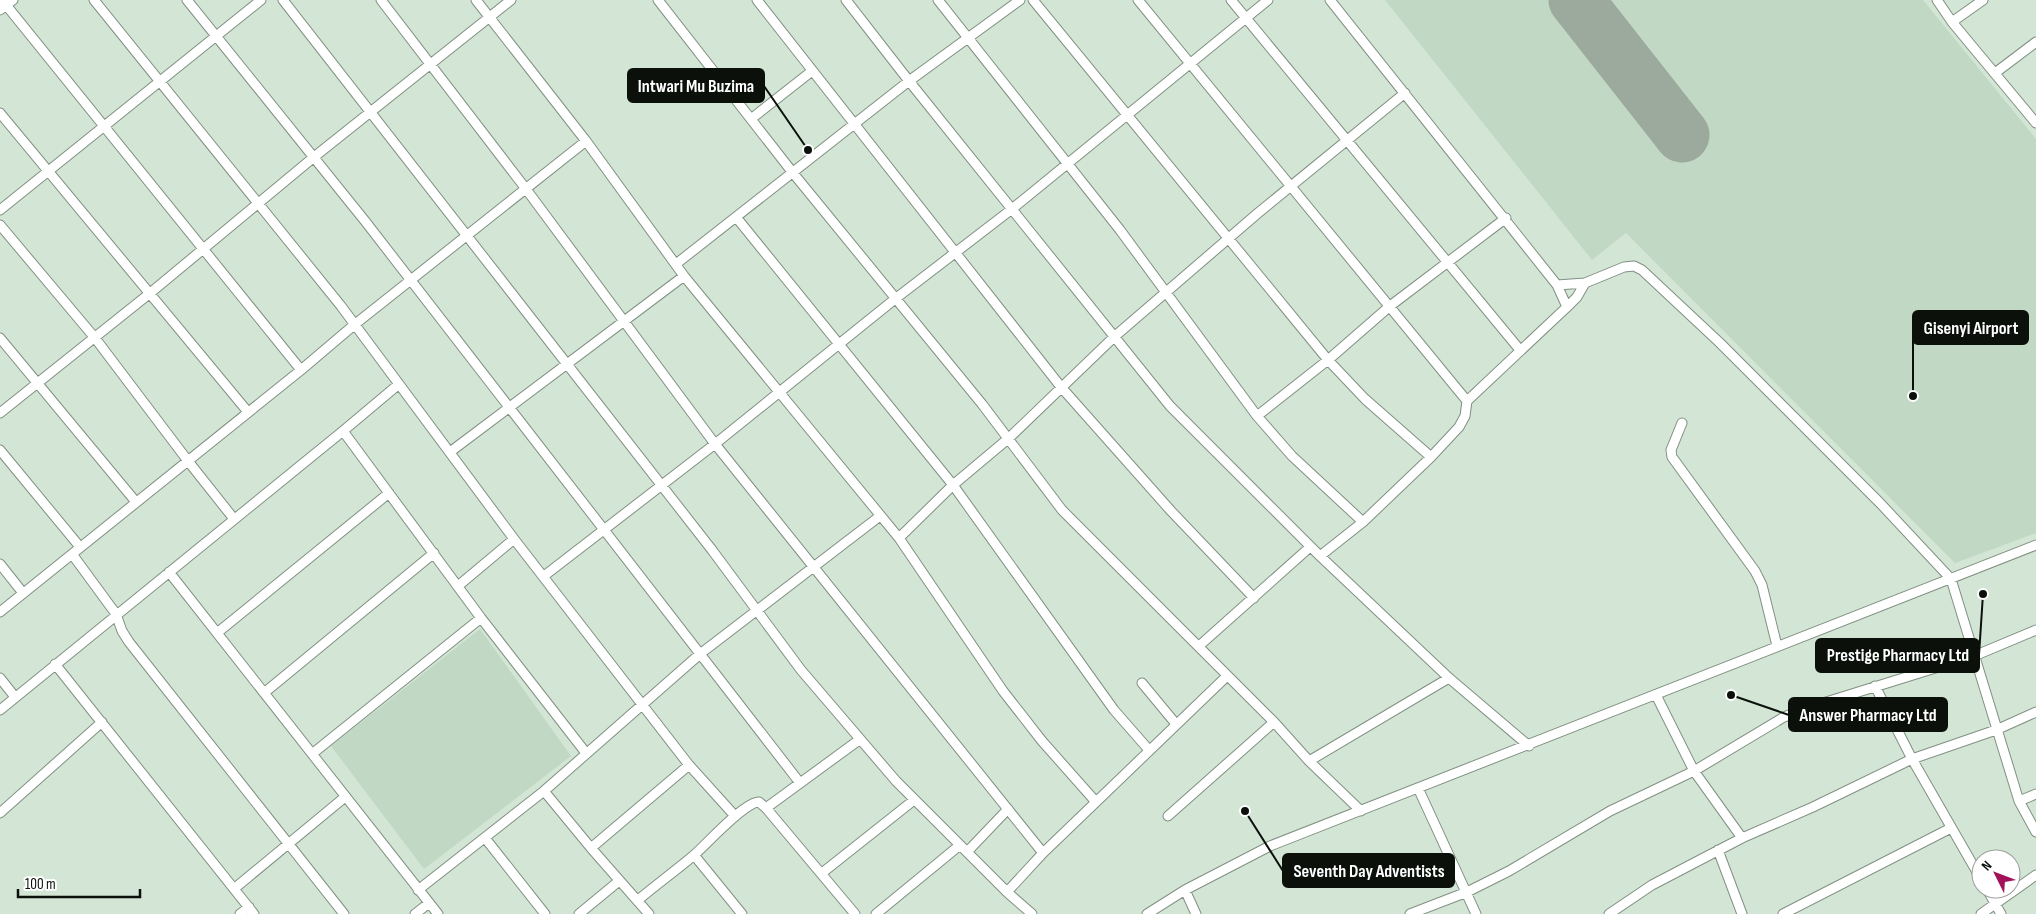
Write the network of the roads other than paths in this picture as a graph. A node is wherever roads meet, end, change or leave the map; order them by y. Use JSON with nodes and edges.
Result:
{"nodes":[{"id":1,"x":94,"y":0,"type":"edge"},
{"id":2,"x":187,"y":0,"type":"edge"},
{"id":3,"x":261,"y":0,"type":"edge"},
{"id":4,"x":283,"y":0,"type":"edge"},
{"id":5,"x":380,"y":0,"type":"edge"},
{"id":6,"x":476,"y":0,"type":"edge"},
{"id":7,"x":512,"y":0,"type":"edge"},
{"id":8,"x":658,"y":0,"type":"edge"},
{"id":9,"x":757,"y":0,"type":"edge"},
{"id":10,"x":846,"y":0,"type":"edge"},
{"id":11,"x":938,"y":0,"type":"edge"},
{"id":12,"x":1020,"y":0,"type":"edge"},
{"id":13,"x":1033,"y":0,"type":"edge"},
{"id":14,"x":1138,"y":0,"type":"edge"},
{"id":15,"x":1231,"y":0,"type":"edge"},
{"id":16,"x":1268,"y":0,"type":"edge"},
{"id":17,"x":1330,"y":0,"type":"edge"},
{"id":18,"x":1937,"y":0,"type":"edge"},
{"id":19,"x":1984,"y":0,"type":"edge"},
{"id":20,"x":5,"y":4,"type":"edge"},
{"id":21,"x":490,"y":17,"type":"junction"},
{"id":22,"x":1245,"y":18,"type":"junction"},
{"id":23,"x":1952,"y":22,"type":"junction"},
{"id":24,"x":216,"y":37,"type":"junction"},
{"id":25,"x":967,"y":38,"type":"junction"},
{"id":26,"x":2036,"y":42,"type":"edge"},
{"id":27,"x":1191,"y":64,"type":"junction"},
{"id":28,"x":429,"y":65,"type":"junction"},
{"id":29,"x":812,"y":71,"type":"junction"},
{"id":30,"x":1995,"y":73,"type":"junction"},
{"id":31,"x":909,"y":81,"type":"junction"},
{"id":32,"x":161,"y":82,"type":"junction"},
{"id":33,"x":1405,"y":93,"type":"junction"},
{"id":34,"x":0,"y":113,"type":"edge"},
{"id":35,"x":370,"y":113,"type":"junction"},
{"id":36,"x":1126,"y":115,"type":"junction"},
{"id":37,"x":751,"y":119,"type":"junction"},
{"id":38,"x":2036,"y":123,"type":"edge"},
{"id":39,"x":855,"y":125,"type":"junction"},
{"id":40,"x":104,"y":127,"type":"junction"},
{"id":41,"x":1348,"y":140,"type":"junction"},
{"id":42,"x":586,"y":141,"type":"junction"},
{"id":43,"x":314,"y":157,"type":"junction"},
{"id":44,"x":1069,"y":163,"type":"junction"},
{"id":45,"x":50,"y":171,"type":"junction"},
{"id":46,"x":793,"y":173,"type":"junction"},
{"id":47,"x":1290,"y":187,"type":"junction"},
{"id":48,"x":526,"y":189,"type":"junction"},
{"id":49,"x":258,"y":203,"type":"junction"},
{"id":50,"x":1012,"y":209,"type":"junction"},
{"id":51,"x":0,"y":210,"type":"edge"},
{"id":52,"x":736,"y":217,"type":"junction"},
{"id":53,"x":1506,"y":218,"type":"junction"},
{"id":54,"x":0,"y":225,"type":"edge"},
{"id":55,"x":467,"y":237,"type":"junction"},
{"id":56,"x":1230,"y":239,"type":"junction"},
{"id":57,"x":204,"y":249,"type":"junction"},
{"id":58,"x":955,"y":253,"type":"junction"},
{"id":59,"x":1448,"y":263,"type":"junction"},
{"id":60,"x":676,"y":264,"type":"junction"},
{"id":61,"x":684,"y":276,"type":"junction"},
{"id":62,"x":411,"y":280,"type":"junction"},
{"id":63,"x":1585,"y":283,"type":"junction"},
{"id":64,"x":1557,"y":285,"type":"junction"},
{"id":65,"x":1166,"y":292,"type":"junction"},
{"id":66,"x":149,"y":294,"type":"junction"},
{"id":67,"x":895,"y":299,"type":"junction"},
{"id":68,"x":1390,"y":306,"type":"junction"},
{"id":69,"x":1567,"y":307,"type":"junction"},
{"id":70,"x":625,"y":321,"type":"junction"},
{"id":71,"x":354,"y":325,"type":"junction"},
{"id":72,"x":1114,"y":337,"type":"junction"},
{"id":73,"x":0,"y":338,"type":"edge"},
{"id":74,"x":95,"y":338,"type":"junction"},
{"id":75,"x":839,"y":344,"type":"junction"},
{"id":76,"x":1520,"y":350,"type":"junction"},
{"id":77,"x":1328,"y":360,"type":"junction"},
{"id":78,"x":567,"y":364,"type":"junction"},
{"id":79,"x":301,"y":370,"type":"junction"},
{"id":80,"x":38,"y":384,"type":"junction"},
{"id":81,"x":399,"y":384,"type":"junction"},
{"id":82,"x":1061,"y":387,"type":"junction"},
{"id":83,"x":780,"y":392,"type":"junction"},
{"id":84,"x":1467,"y":401,"type":"junction"},
{"id":85,"x":508,"y":408,"type":"junction"},
{"id":86,"x":248,"y":412,"type":"junction"},
{"id":87,"x":0,"y":413,"type":"edge"},
{"id":88,"x":1257,"y":416,"type":"junction"},
{"id":89,"x":1682,"y":422,"type":"dead end"},
{"id":90,"x":343,"y":431,"type":"junction"},
{"id":91,"x":1008,"y":438,"type":"junction"},
{"id":92,"x":715,"y":444,"type":"junction"},
{"id":93,"x":0,"y":450,"type":"edge"},
{"id":94,"x":450,"y":452,"type":"junction"},
{"id":95,"x":1431,"y":458,"type":"junction"},
{"id":96,"x":188,"y":461,"type":"junction"},
{"id":97,"x":953,"y":485,"type":"junction"},
{"id":98,"x":661,"y":486,"type":"junction"},
{"id":99,"x":389,"y":493,"type":"junction"},
{"id":100,"x":136,"y":502,"type":"junction"},
{"id":101,"x":880,"y":516,"type":"junction"},
{"id":102,"x":234,"y":519,"type":"junction"},
{"id":103,"x":1363,"y":522,"type":"junction"},
{"id":104,"x":604,"y":530,"type":"junction"},
{"id":105,"x":899,"y":538,"type":"junction"},
{"id":106,"x":514,"y":539,"type":"junction"},
{"id":107,"x":2036,"y":545,"type":"edge"},
{"id":108,"x":80,"y":547,"type":"junction"},
{"id":109,"x":1310,"y":547,"type":"junction"},
{"id":110,"x":434,"y":553,"type":"junction"},
{"id":111,"x":72,"y":554,"type":"junction"},
{"id":112,"x":1320,"y":556,"type":"junction"},
{"id":113,"x":0,"y":564,"type":"edge"},
{"id":114,"x":813,"y":567,"type":"junction"},
{"id":115,"x":169,"y":572,"type":"junction"},
{"id":116,"x":544,"y":576,"type":"junction"},
{"id":117,"x":1951,"y":578,"type":"junction"},
{"id":118,"x":458,"y":586,"type":"junction"},
{"id":119,"x":23,"y":593,"type":"junction"},
{"id":120,"x":1254,"y":598,"type":"junction"},
{"id":121,"x":757,"y":611,"type":"junction"},
{"id":122,"x":0,"y":612,"type":"edge"},
{"id":123,"x":116,"y":614,"type":"junction"},
{"id":124,"x":481,"y":618,"type":"junction"},
{"id":125,"x":2036,"y":630,"type":"edge"},
{"id":126,"x":217,"y":632,"type":"junction"},
{"id":127,"x":1198,"y":646,"type":"junction"},
{"id":128,"x":1777,"y":646,"type":"junction"},
{"id":129,"x":700,"y":654,"type":"junction"},
{"id":130,"x":1974,"y":656,"type":"junction"},
{"id":131,"x":55,"y":664,"type":"junction"},
{"id":132,"x":1227,"y":676,"type":"junction"},
{"id":133,"x":0,"y":678,"type":"edge"},
{"id":134,"x":1449,"y":678,"type":"junction"},
{"id":135,"x":1142,"y":683,"type":"dead end"},
{"id":136,"x":1875,"y":686,"type":"junction"},
{"id":137,"x":264,"y":693,"type":"junction"},
{"id":138,"x":1656,"y":695,"type":"junction"},
{"id":139,"x":15,"y":696,"type":"junction"},
{"id":140,"x":642,"y":703,"type":"junction"},
{"id":141,"x":0,"y":710,"type":"edge"},
{"id":142,"x":2036,"y":712,"type":"edge"},
{"id":143,"x":102,"y":722,"type":"junction"},
{"id":144,"x":1274,"y":722,"type":"junction"},
{"id":145,"x":1176,"y":724,"type":"junction"},
{"id":146,"x":1996,"y":730,"type":"junction"},
{"id":147,"x":859,"y":740,"type":"junction"},
{"id":148,"x":1528,"y":746,"type":"junction"},
{"id":149,"x":1149,"y":750,"type":"junction"},
{"id":150,"x":312,"y":754,"type":"junction"},
{"id":151,"x":586,"y":754,"type":"junction"},
{"id":152,"x":1912,"y":759,"type":"junction"},
{"id":153,"x":1309,"y":761,"type":"junction"},
{"id":154,"x":689,"y":765,"type":"junction"},
{"id":155,"x":1694,"y":771,"type":"junction"},
{"id":156,"x":800,"y":783,"type":"junction"},
{"id":157,"x":1418,"y":788,"type":"junction"},
{"id":158,"x":544,"y":791,"type":"junction"},
{"id":159,"x":2036,"y":794,"type":"edge"},
{"id":160,"x":345,"y":797,"type":"junction"},
{"id":161,"x":914,"y":800,"type":"junction"},
{"id":162,"x":2019,"y":801,"type":"junction"},
{"id":163,"x":1096,"y":802,"type":"junction"},
{"id":164,"x":766,"y":808,"type":"junction"},
{"id":165,"x":1008,"y":809,"type":"junction"},
{"id":166,"x":1361,"y":810,"type":"junction"},
{"id":167,"x":0,"y":813,"type":"edge"},
{"id":168,"x":735,"y":816,"type":"junction"},
{"id":169,"x":1168,"y":816,"type":"dead end"},
{"id":170,"x":1951,"y":828,"type":"junction"},
{"id":171,"x":2036,"y":832,"type":"edge"},
{"id":172,"x":485,"y":838,"type":"junction"},
{"id":173,"x":1742,"y":838,"type":"junction"},
{"id":174,"x":288,"y":845,"type":"junction"},
{"id":175,"x":960,"y":845,"type":"junction"},
{"id":176,"x":591,"y":848,"type":"junction"},
{"id":177,"x":1718,"y":850,"type":"junction"},
{"id":178,"x":967,"y":852,"type":"junction"},
{"id":179,"x":1043,"y":853,"type":"junction"},
{"id":180,"x":694,"y":855,"type":"junction"},
{"id":181,"x":1971,"y":862,"type":"edge"},
{"id":182,"x":822,"y":873,"type":"junction"},
{"id":183,"x":2036,"y":875,"type":"edge"},
{"id":184,"x":619,"y":881,"type":"junction"},
{"id":185,"x":234,"y":888,"type":"junction"},
{"id":186,"x":418,"y":890,"type":"junction"},
{"id":187,"x":1185,"y":890,"type":"junction"},
{"id":188,"x":1007,"y":892,"type":"junction"},
{"id":189,"x":1467,"y":892,"type":"junction"},
{"id":190,"x":1993,"y":899,"type":"edge"},
{"id":191,"x":638,"y":900,"type":"junction"},
{"id":192,"x":429,"y":903,"type":"junction"},
{"id":193,"x":1996,"y":904,"type":"junction"},
{"id":194,"x":252,"y":911,"type":"edge"},
{"id":195,"x":1030,"y":913,"type":"edge"},
{"id":196,"x":240,"y":914,"type":"edge"},
{"id":197,"x":344,"y":914,"type":"edge"},
{"id":198,"x":415,"y":914,"type":"edge"},
{"id":199,"x":438,"y":914,"type":"edge"},
{"id":200,"x":545,"y":914,"type":"edge"},
{"id":201,"x":579,"y":914,"type":"edge"},
{"id":202,"x":649,"y":914,"type":"edge"},
{"id":203,"x":742,"y":914,"type":"edge"},
{"id":204,"x":855,"y":914,"type":"edge"},
{"id":205,"x":876,"y":914,"type":"edge"},
{"id":206,"x":1147,"y":914,"type":"edge"},
{"id":207,"x":1196,"y":914,"type":"edge"},
{"id":208,"x":1410,"y":914,"type":"edge"},
{"id":209,"x":1476,"y":914,"type":"edge"},
{"id":210,"x":1609,"y":914,"type":"edge"},
{"id":211,"x":1742,"y":914,"type":"edge"},
{"id":212,"x":1783,"y":914,"type":"edge"},
{"id":213,"x":1981,"y":914,"type":"edge"},
{"id":214,"x":2001,"y":914,"type":"edge"}],
"edges":[{"from":1,"to":32,"type":"street"},
{"from":2,"to":24,"type":"street"},
{"from":3,"to":24,"type":"street"},
{"from":4,"to":35,"type":"street"},
{"from":5,"to":28,"type":"street"},
{"from":6,"to":21,"type":"street"},
{"from":7,"to":21,"type":"street"},
{"from":8,"to":37,"type":"street"},
{"from":9,"to":29,"type":"street"},
{"from":10,"to":31,"type":"street"},
{"from":11,"to":25,"type":"street"},
{"from":12,"to":25,"type":"street"},
{"from":13,"to":36,"type":"street"},
{"from":14,"to":27,"type":"street"},
{"from":15,"to":22,"type":"street"},
{"from":16,"to":22,"type":"street"},
{"from":17,"to":33,"type":"street"},
{"from":18,"to":23,"type":"street"},
{"from":19,"to":23,"type":"street"},
{"from":20,"to":40,"type":"street"},
{"from":21,"to":28,"type":"street"},
{"from":21,"to":42,"type":"street"},
{"from":22,"to":27,"type":"street"},
{"from":22,"to":41,"type":"street"},
{"from":23,"to":30,"type":"street"},
{"from":24,"to":32,"type":"street"},
{"from":24,"to":43,"type":"street"},
{"from":25,"to":31,"type":"street"},
{"from":25,"to":44,"type":"street"},
{"from":26,"to":30,"type":"street"},
{"from":27,"to":36,"type":"street"},
{"from":27,"to":47,"type":"street"},
{"from":28,"to":35,"type":"street"},
{"from":28,"to":48,"type":"street"},
{"from":29,"to":37,"type":"street"},
{"from":29,"to":39,"type":"street"},
{"from":30,"to":38,"type":"street"},
{"from":31,"to":39,"type":"street"},
{"from":31,"to":50,"type":"street"},
{"from":32,"to":40,"type":"street"},
{"from":32,"to":49,"type":"street"},
{"from":33,"to":41,"type":"street"},
{"from":33,"to":53,"type":"street"},
{"from":34,"to":45,"type":"street"},
{"from":35,"to":43,"type":"street"},
{"from":35,"to":55,"type":"street"},
{"from":36,"to":44,"type":"street"},
{"from":36,"to":56,"type":"street"},
{"from":37,"to":46,"type":"street"},
{"from":39,"to":46,"type":"street"},
{"from":39,"to":58,"type":"street"},
{"from":40,"to":45,"type":"street"},
{"from":40,"to":57,"type":"street"},
{"from":41,"to":47,"type":"street"},
{"from":41,"to":59,"type":"street"},
{"from":42,"to":48,"type":"street"},
{"from":42,"to":60,"type":"street"},
{"from":43,"to":49,"type":"street"},
{"from":43,"to":62,"type":"street"},
{"from":44,"to":50,"type":"street"},
{"from":44,"to":65,"type":"street"},
{"from":45,"to":51,"type":"street"},
{"from":45,"to":66,"type":"street"},
{"from":46,"to":52,"type":"street"},
{"from":46,"to":67,"type":"street"},
{"from":47,"to":56,"type":"street"},
{"from":47,"to":68,"type":"street"},
{"from":48,"to":55,"type":"street"},
{"from":48,"to":70,"type":"street"},
{"from":49,"to":57,"type":"street"},
{"from":49,"to":71,"type":"street"},
{"from":50,"to":58,"type":"street"},
{"from":50,"to":72,"type":"street"},
{"from":52,"to":60,"type":"street"},
{"from":52,"to":75,"type":"street"},
{"from":53,"to":59,"type":"street"},
{"from":53,"to":64,"type":"street"},
{"from":54,"to":74,"type":"street"},
{"from":55,"to":62,"type":"street"},
{"from":55,"to":78,"type":"street"},
{"from":56,"to":65,"type":"street"},
{"from":56,"to":77,"type":"street"},
{"from":57,"to":66,"type":"street"},
{"from":57,"to":79,"type":"street"},
{"from":58,"to":67,"type":"street"},
{"from":58,"to":82,"type":"street"},
{"from":59,"to":68,"type":"street"},
{"from":59,"to":76,"type":"street"},
{"from":60,"to":61,"type":"street"},
{"from":61,"to":70,"type":"street"},
{"from":61,"to":83,"type":"street"},
{"from":62,"to":71,"type":"street"},
{"from":62,"to":85,"type":"street"},
{"from":63,"to":64,"type":"street"},
{"from":63,"to":69,"type":"street"},
{"from":63,"to":117,"type":"street"},
{"from":64,"to":69,"type":"street"},
{"from":65,"to":72,"type":"street"},
{"from":65,"to":88,"type":"street"},
{"from":66,"to":74,"type":"street"},
{"from":66,"to":86,"type":"street"},
{"from":67,"to":75,"type":"street"},
{"from":67,"to":91,"type":"street"},
{"from":68,"to":77,"type":"street"},
{"from":68,"to":84,"type":"street"},
{"from":69,"to":76,"type":"street"},
{"from":70,"to":78,"type":"street"},
{"from":70,"to":92,"type":"street"},
{"from":71,"to":79,"type":"street"},
{"from":71,"to":81,"type":"street"},
{"from":72,"to":82,"type":"street"},
{"from":72,"to":109,"type":"street"},
{"from":73,"to":80,"type":"street"},
{"from":74,"to":80,"type":"street"},
{"from":74,"to":96,"type":"street"},
{"from":75,"to":83,"type":"street"},
{"from":75,"to":97,"type":"street"},
{"from":76,"to":84,"type":"street"},
{"from":77,"to":88,"type":"street"},
{"from":77,"to":95,"type":"street"},
{"from":78,"to":85,"type":"street"},
{"from":78,"to":98,"type":"street"},
{"from":79,"to":86,"type":"street"},
{"from":80,"to":87,"type":"street"},
{"from":80,"to":100,"type":"street"},
{"from":81,"to":90,"type":"street"},
{"from":81,"to":94,"type":"street"},
{"from":82,"to":91,"type":"street"},
{"from":82,"to":120,"type":"street"},
{"from":83,"to":92,"type":"street"},
{"from":83,"to":101,"type":"street"},
{"from":84,"to":95,"type":"street"},
{"from":85,"to":94,"type":"street"},
{"from":85,"to":104,"type":"street"},
{"from":86,"to":96,"type":"street"},
{"from":88,"to":103,"type":"street"},
{"from":89,"to":128,"type":"street"},
{"from":90,"to":99,"type":"street"},
{"from":90,"to":102,"type":"street"},
{"from":91,"to":97,"type":"street"},
{"from":91,"to":127,"type":"street"},
{"from":92,"to":98,"type":"street"},
{"from":92,"to":114,"type":"street"},
{"from":93,"to":108,"type":"street"},
{"from":94,"to":106,"type":"street"},
{"from":95,"to":103,"type":"street"},
{"from":96,"to":100,"type":"street"},
{"from":96,"to":102,"type":"street"},
{"from":97,"to":105,"type":"street"},
{"from":97,"to":149,"type":"street"},
{"from":98,"to":104,"type":"street"},
{"from":98,"to":121,"type":"street"},
{"from":99,"to":110,"type":"street"},
{"from":99,"to":126,"type":"street"},
{"from":100,"to":108,"type":"street"},
{"from":101,"to":105,"type":"street"},
{"from":101,"to":114,"type":"street"},
{"from":102,"to":115,"type":"street"},
{"from":103,"to":112,"type":"street"},
{"from":104,"to":116,"type":"street"},
{"from":104,"to":129,"type":"street"},
{"from":105,"to":163,"type":"street"},
{"from":106,"to":116,"type":"street"},
{"from":106,"to":118,"type":"street"},
{"from":107,"to":117,"type":"street"},
{"from":108,"to":111,"type":"street"},
{"from":109,"to":112,"type":"street"},
{"from":109,"to":120,"type":"street"},
{"from":110,"to":118,"type":"street"},
{"from":110,"to":137,"type":"street"},
{"from":111,"to":119,"type":"street"},
{"from":111,"to":123,"type":"street"},
{"from":112,"to":134,"type":"street"},
{"from":113,"to":119,"type":"street"},
{"from":114,"to":121,"type":"street"},
{"from":114,"to":165,"type":"street"},
{"from":115,"to":123,"type":"street"},
{"from":115,"to":126,"type":"street"},
{"from":116,"to":140,"type":"street"},
{"from":117,"to":128,"type":"street"},
{"from":117,"to":130,"type":"street"},
{"from":118,"to":124,"type":"street"},
{"from":119,"to":122,"type":"street"},
{"from":120,"to":127,"type":"street"},
{"from":121,"to":129,"type":"street"},
{"from":121,"to":147,"type":"street"},
{"from":123,"to":131,"type":"street"},
{"from":123,"to":174,"type":"street"},
{"from":124,"to":150,"type":"street"},
{"from":124,"to":151,"type":"street"},
{"from":125,"to":130,"type":"street"},
{"from":126,"to":137,"type":"street"},
{"from":127,"to":132,"type":"street"},
{"from":128,"to":138,"type":"street"},
{"from":129,"to":140,"type":"street"},
{"from":129,"to":156,"type":"street"},
{"from":130,"to":136,"type":"street"},
{"from":130,"to":146,"type":"street"},
{"from":131,"to":139,"type":"street"},
{"from":131,"to":143,"type":"street"},
{"from":132,"to":144,"type":"street"},
{"from":132,"to":145,"type":"street"},
{"from":133,"to":139,"type":"street"},
{"from":134,"to":148,"type":"street"},
{"from":134,"to":153,"type":"street"},
{"from":135,"to":145,"type":"street"},
{"from":136,"to":152,"type":"street"},
{"from":136,"to":155,"type":"street"},
{"from":137,"to":150,"type":"street"},
{"from":138,"to":148,"type":"street"},
{"from":138,"to":155,"type":"street"},
{"from":139,"to":141,"type":"street"},
{"from":140,"to":151,"type":"street"},
{"from":140,"to":154,"type":"street"},
{"from":142,"to":146,"type":"street"},
{"from":143,"to":167,"type":"street"},
{"from":143,"to":185,"type":"street"},
{"from":144,"to":153,"type":"street"},
{"from":144,"to":169,"type":"street"},
{"from":145,"to":149,"type":"street"},
{"from":146,"to":152,"type":"street"},
{"from":146,"to":162,"type":"street"},
{"from":147,"to":156,"type":"street"},
{"from":147,"to":161,"type":"street"},
{"from":148,"to":157,"type":"street"},
{"from":149,"to":163,"type":"street"},
{"from":150,"to":160,"type":"street"},
{"from":151,"to":158,"type":"street"},
{"from":152,"to":170,"type":"street"},
{"from":152,"to":173,"type":"street"},
{"from":153,"to":166,"type":"street"},
{"from":154,"to":168,"type":"street"},
{"from":154,"to":176,"type":"street"},
{"from":155,"to":173,"type":"street"},
{"from":155,"to":189,"type":"street"},
{"from":156,"to":164,"type":"street"},
{"from":157,"to":166,"type":"street"},
{"from":157,"to":189,"type":"street"},
{"from":158,"to":172,"type":"street"},
{"from":158,"to":176,"type":"street"},
{"from":159,"to":162,"type":"street"},
{"from":160,"to":174,"type":"street"},
{"from":160,"to":186,"type":"street"},
{"from":161,"to":175,"type":"street"},
{"from":161,"to":182,"type":"street"},
{"from":162,"to":171,"type":"street"},
{"from":163,"to":179,"type":"street"},
{"from":164,"to":168,"type":"street"},
{"from":164,"to":182,"type":"street"},
{"from":165,"to":178,"type":"street"},
{"from":165,"to":179,"type":"street"},
{"from":166,"to":187,"type":"street"},
{"from":168,"to":180,"type":"street"},
{"from":170,"to":181,"type":"street"},
{"from":170,"to":212,"type":"street"},
{"from":172,"to":186,"type":"street"},
{"from":172,"to":200,"type":"street"},
{"from":173,"to":177,"type":"street"},
{"from":174,"to":185,"type":"street"},
{"from":174,"to":197,"type":"street"},
{"from":175,"to":178,"type":"street"},
{"from":175,"to":205,"type":"street"},
{"from":176,"to":184,"type":"street"},
{"from":177,"to":210,"type":"street"},
{"from":177,"to":211,"type":"street"},
{"from":178,"to":188,"type":"street"},
{"from":179,"to":188,"type":"street"},
{"from":180,"to":191,"type":"street"},
{"from":180,"to":203,"type":"street"},
{"from":182,"to":204,"type":"street"},
{"from":183,"to":193,"type":"street"},
{"from":184,"to":191,"type":"street"},
{"from":184,"to":201,"type":"street"},
{"from":185,"to":194,"type":"street"},
{"from":186,"to":192,"type":"street"},
{"from":187,"to":206,"type":"street"},
{"from":187,"to":207,"type":"street"},
{"from":188,"to":195,"type":"street"},
{"from":189,"to":208,"type":"street"},
{"from":189,"to":209,"type":"street"},
{"from":190,"to":193,"type":"street"},
{"from":191,"to":202,"type":"street"},
{"from":192,"to":198,"type":"street"},
{"from":192,"to":199,"type":"street"},
{"from":193,"to":213,"type":"street"},
{"from":193,"to":214,"type":"street"},
{"from":194,"to":196,"type":"street"}]}
